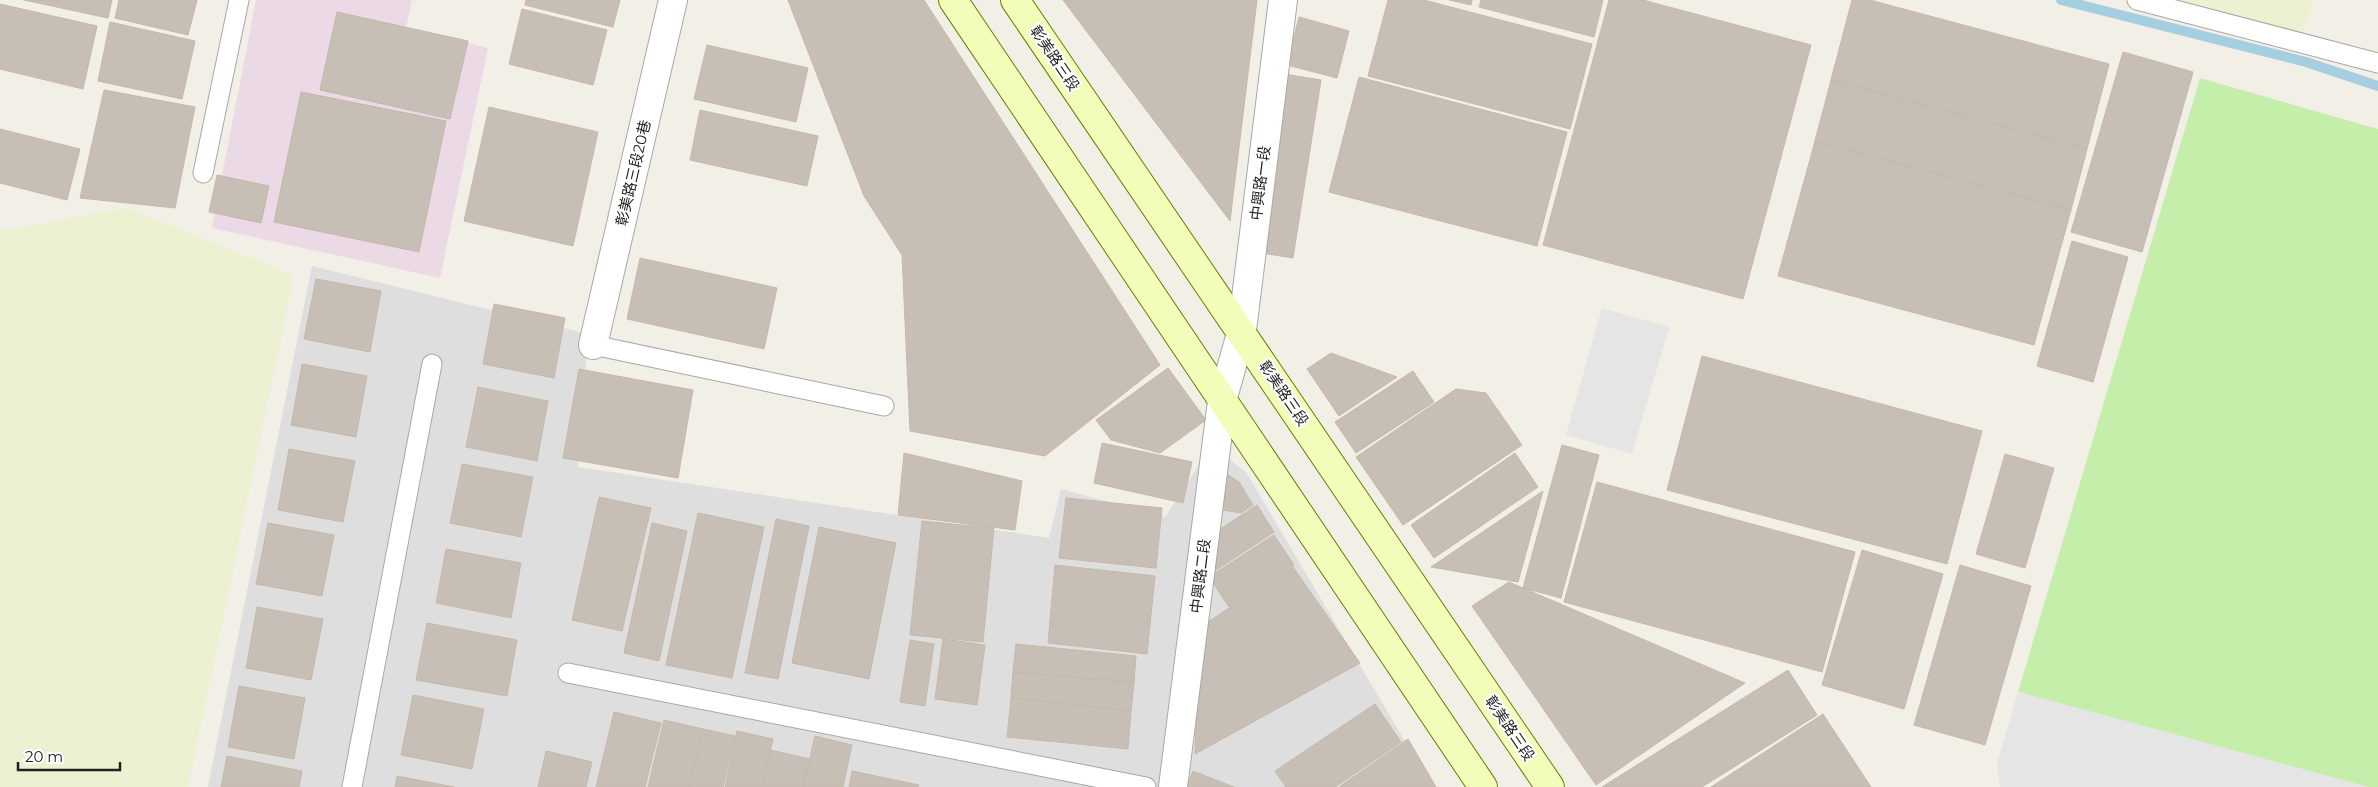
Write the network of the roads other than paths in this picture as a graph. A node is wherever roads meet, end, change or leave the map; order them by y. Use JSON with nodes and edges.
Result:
{"nodes":[{"id":1,"x":239,"y":0,"type":"edge"},
{"id":2,"x":673,"y":0,"type":"edge"},
{"id":3,"x":953,"y":0,"type":"edge"},
{"id":4,"x":1016,"y":0,"type":"edge"},
{"id":5,"x":1282,"y":0,"type":"edge"},
{"id":6,"x":2137,"y":0,"type":"edge"},
{"id":7,"x":2378,"y":63,"type":"edge"},
{"id":8,"x":203,"y":172,"type":"dead end"},
{"id":9,"x":1242,"y":330,"type":"junction"},
{"id":10,"x":593,"y":345,"type":"joint"},
{"id":11,"x":432,"y":364,"type":"dead end"},
{"id":12,"x":1232,"y":365,"type":"joint"},
{"id":13,"x":1222,"y":401,"type":"junction"},
{"id":14,"x":884,"y":406,"type":"dead end"},
{"id":15,"x":568,"y":673,"type":"dead end"},
{"id":16,"x":352,"y":787,"type":"edge"},
{"id":17,"x":1146,"y":787,"type":"edge"},
{"id":18,"x":1173,"y":787,"type":"edge"},
{"id":19,"x":1483,"y":787,"type":"edge"},
{"id":20,"x":1550,"y":787,"type":"edge"}],
"edges":[{"from":1,"to":8,"type":"lane"},
{"from":2,"to":10,"type":"street","name":"彰美路三段20巷"},
{"from":3,"to":13,"type":"main road"},
{"from":4,"to":9,"type":"main road","name":"彰美路三段"},
{"from":5,"to":9,"type":"street","name":"中興路一段"},
{"from":6,"to":7,"type":"lane"},
{"from":9,"to":12,"type":"street","name":"中興路一段"},
{"from":9,"to":20,"type":"main road","name":"彰美路三段"},
{"from":10,"to":14,"type":"lane"},
{"from":11,"to":16,"type":"lane"},
{"from":12,"to":13,"type":"street","name":"中興路二段"},
{"from":13,"to":18,"type":"street","name":"中興路二段"},
{"from":13,"to":19,"type":"main road"},
{"from":15,"to":17,"type":"lane"}]}
